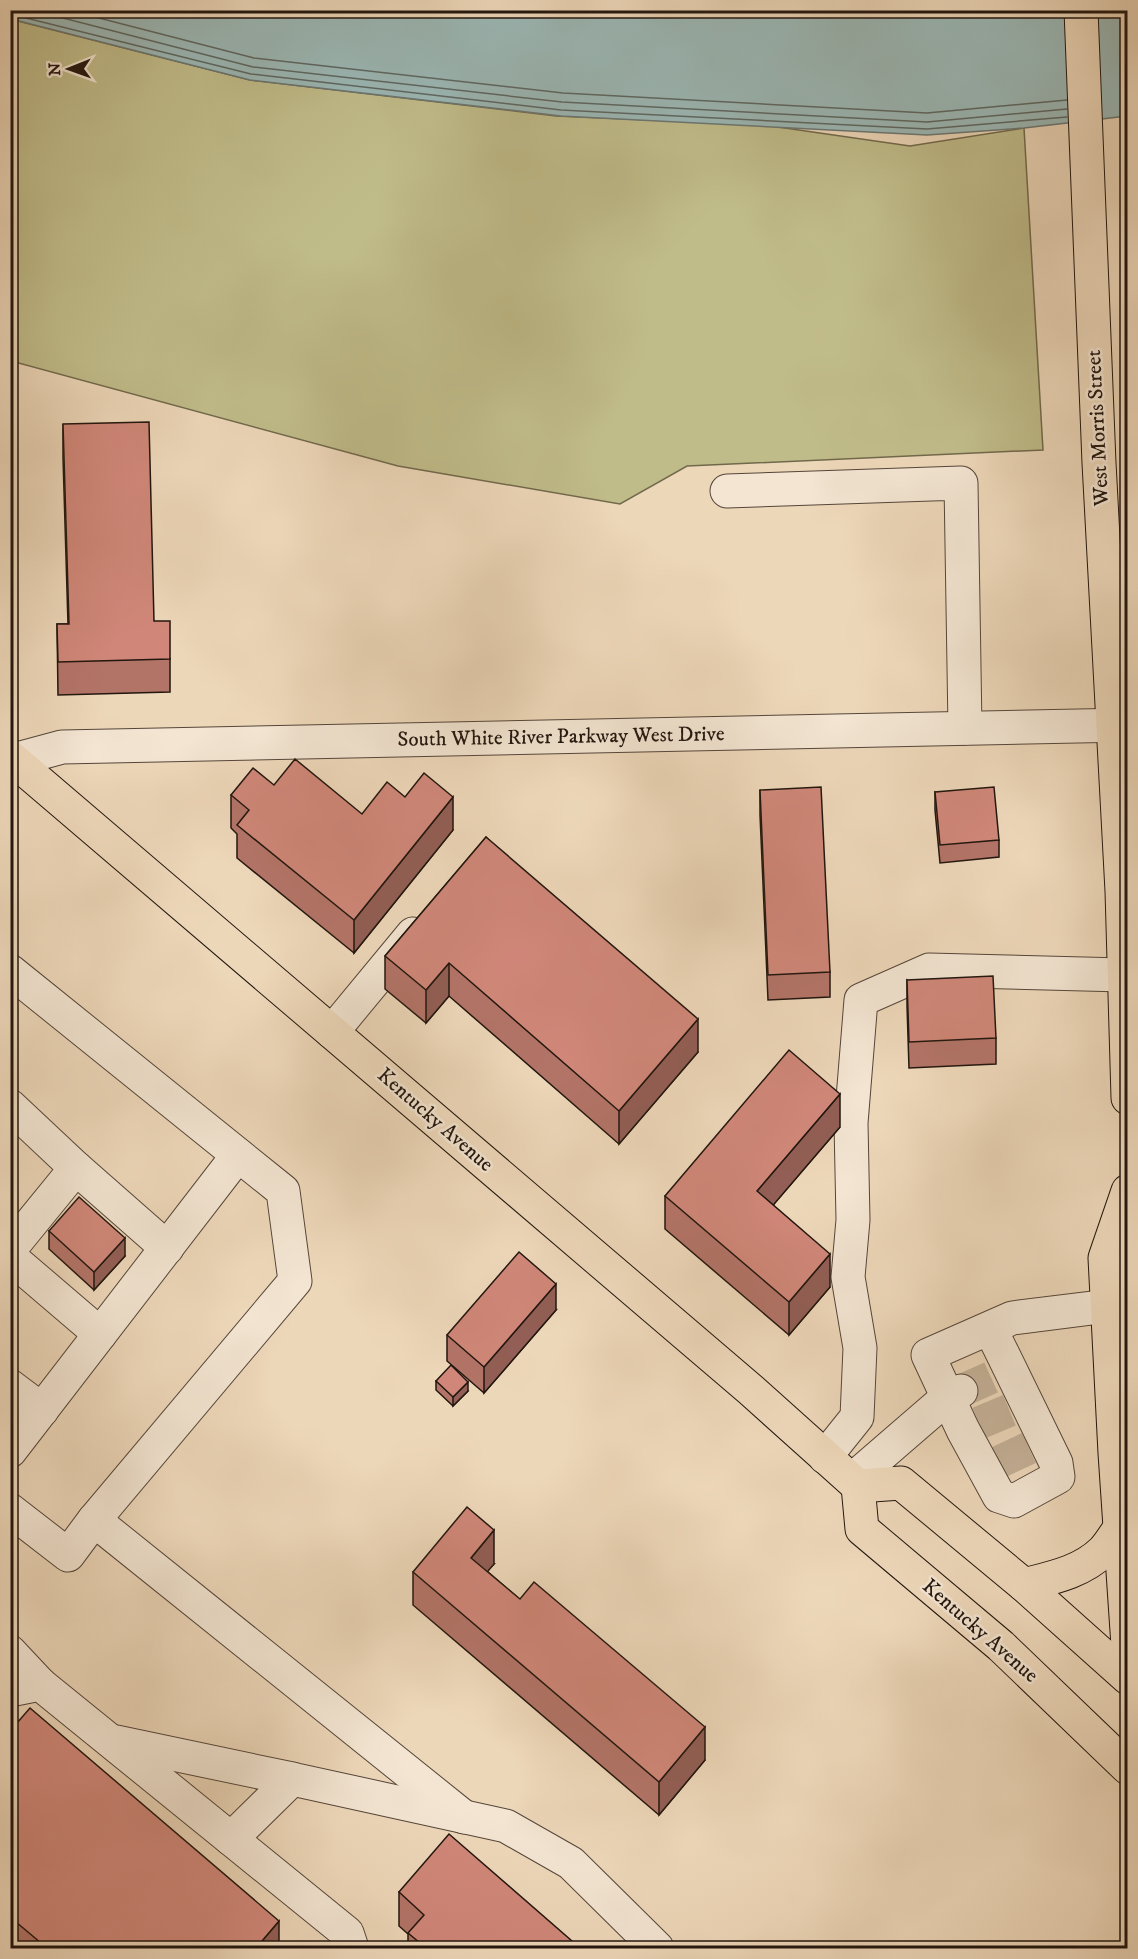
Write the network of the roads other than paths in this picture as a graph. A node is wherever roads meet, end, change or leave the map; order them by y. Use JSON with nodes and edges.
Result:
{"nodes":[{"id":1,"x":1081,"y":10,"type":"edge"},
{"id":2,"x":727,"y":491,"type":"dead end"},
{"id":3,"x":1120,"y":725,"type":"edge"},
{"id":4,"x":965,"y":728,"type":"junction"},
{"id":5,"x":12,"y":760,"type":"edge"},
{"id":6,"x":1125,"y":891,"type":"edge"},
{"id":7,"x":434,"y":909,"type":"edge"},
{"id":8,"x":10,"y":971,"type":"edge"},
{"id":9,"x":1123,"y":975,"type":"junction"},
{"id":10,"x":1126,"y":1016,"type":"edge"},
{"id":11,"x":332,"y":1032,"type":"junction"},
{"id":12,"x":1128,"y":1098,"type":"edge"},
{"id":13,"x":10,"y":1106,"type":"edge"},
{"id":14,"x":238,"y":1155,"type":"junction"},
{"id":15,"x":76,"y":1168,"type":"junction"},
{"id":16,"x":1128,"y":1191,"type":"edge"},
{"id":17,"x":167,"y":1248,"type":"junction"},
{"id":18,"x":10,"y":1249,"type":"edge"},
{"id":19,"x":10,"y":1257,"type":"edge"},
{"id":20,"x":1108,"y":1306,"type":"junction"},
{"id":21,"x":990,"y":1328,"type":"junction"},
{"id":22,"x":100,"y":1334,"type":"junction"},
{"id":23,"x":10,"y":1386,"type":"edge"},
{"id":24,"x":954,"y":1394,"type":"junction"},
{"id":25,"x":42,"y":1410,"type":"junction"},
{"id":26,"x":10,"y":1450,"type":"edge"},
{"id":27,"x":825,"y":1456,"type":"junction"},
{"id":28,"x":855,"y":1483,"type":"junction"},
{"id":29,"x":10,"y":1510,"type":"edge"},
{"id":30,"x":94,"y":1520,"type":"junction"},
{"id":31,"x":1120,"y":1528,"type":"junction"},
{"id":32,"x":1024,"y":1585,"type":"junction"},
{"id":33,"x":1128,"y":1646,"type":"edge"},
{"id":34,"x":10,"y":1652,"type":"edge"},
{"id":35,"x":1128,"y":1678,"type":"edge"},
{"id":36,"x":25,"y":1687,"type":"edge"},
{"id":37,"x":111,"y":1741,"type":"junction"},
{"id":38,"x":1128,"y":1768,"type":"edge"},
{"id":39,"x":292,"y":1779,"type":"junction"},
{"id":40,"x":464,"y":1817,"type":"junction"},
{"id":41,"x":231,"y":1839,"type":"junction"},
{"id":42,"x":352,"y":1948,"type":"edge"},
{"id":43,"x":657,"y":1948,"type":"edge"}],
"edges":[{"from":1,"to":3,"type":"main road","name":"West Morris Street"},
{"from":2,"to":4,"type":"street"},
{"from":3,"to":4,"type":"street","name":"South White River Parkway West Drive"},
{"from":3,"to":6,"type":"main road","name":"West Morris Street"},
{"from":4,"to":5,"type":"street","name":"South White River Parkway West Drive"},
{"from":5,"to":11,"type":"main road","name":"Kentucky Avenue"},
{"from":6,"to":9,"type":"main road","name":"West Morris Street"},
{"from":7,"to":11,"type":"street"},
{"from":8,"to":14,"type":"street"},
{"from":9,"to":10,"type":"main road","name":"West Morris Street"},
{"from":9,"to":27,"type":"street"},
{"from":10,"to":12,"type":"main road","name":"West Morris Street"},
{"from":11,"to":27,"type":"main road","name":"Kentucky Avenue"},
{"from":13,"to":15,"type":"street"},
{"from":14,"to":17,"type":"street"},
{"from":14,"to":30,"type":"street"},
{"from":15,"to":17,"type":"street"},
{"from":15,"to":18,"type":"street"},
{"from":16,"to":20,"type":"main road"},
{"from":17,"to":22,"type":"street"},
{"from":19,"to":22,"type":"street"},
{"from":20,"to":21,"type":"street"},
{"from":20,"to":31,"type":"main road"},
{"from":21,"to":24,"type":"street"},
{"from":21,"to":24,"type":"street"},
{"from":22,"to":25,"type":"street"},
{"from":23,"to":25,"type":"street"},
{"from":24,"to":28,"type":"street"},
{"from":25,"to":26,"type":"street"},
{"from":27,"to":28,"type":"main road","name":"Kentucky Avenue"},
{"from":28,"to":32,"type":"main road"},
{"from":28,"to":38,"type":"main road","name":"Kentucky Avenue"},
{"from":29,"to":30,"type":"street"},
{"from":30,"to":40,"type":"street"},
{"from":31,"to":32,"type":"main road"},
{"from":31,"to":33,"type":"main road"},
{"from":32,"to":35,"type":"main road"},
{"from":34,"to":36,"type":"street"},
{"from":36,"to":37,"type":"street"},
{"from":37,"to":39,"type":"street"},
{"from":37,"to":41,"type":"street"},
{"from":39,"to":40,"type":"street"},
{"from":39,"to":41,"type":"street"},
{"from":40,"to":43,"type":"street"},
{"from":41,"to":42,"type":"street"}]}
